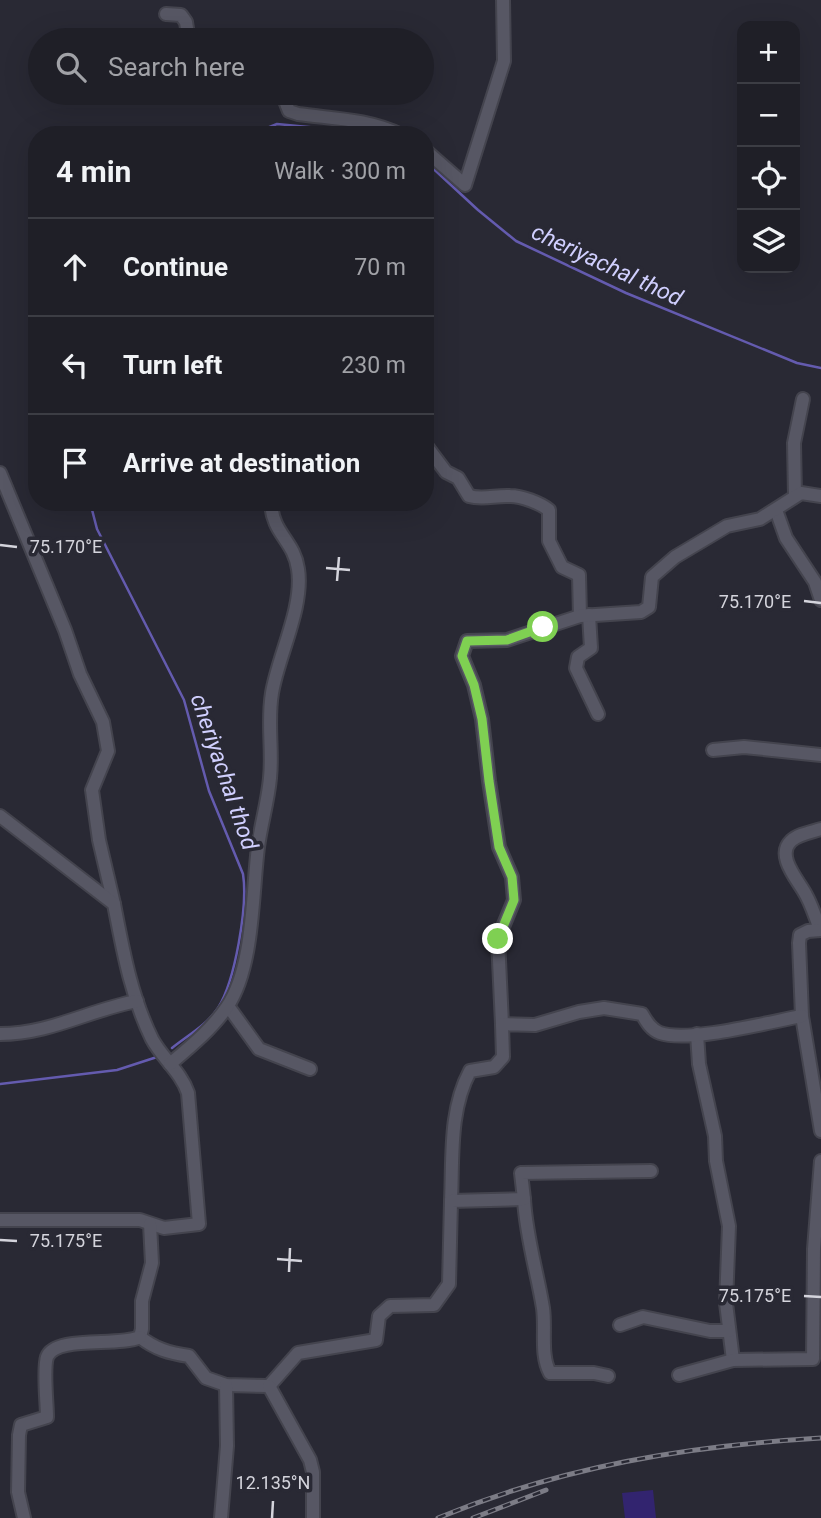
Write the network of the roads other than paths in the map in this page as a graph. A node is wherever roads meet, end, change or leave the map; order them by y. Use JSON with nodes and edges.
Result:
{"nodes":[{"id":1,"x":503,"y":0,"type":"edge"},
{"id":2,"x":166,"y":14,"type":"dead end"},
{"id":3,"x":187,"y":28,"type":"edge"},
{"id":4,"x":287,"y":105,"type":"edge"},
{"id":5,"x":380,"y":126,"type":"edge"},
{"id":6,"x":434,"y":158,"type":"edge"},
{"id":7,"x":803,"y":399,"type":"dead end"},
{"id":8,"x":434,"y":456,"type":"edge"},
{"id":9,"x":0,"y":473,"type":"edge"},
{"id":10,"x":795,"y":496,"type":"junction"},
{"id":11,"x":821,"y":496,"type":"edge"},
{"id":12,"x":776,"y":510,"type":"junction"},
{"id":13,"x":271,"y":511,"type":"edge"},
{"id":14,"x":821,"y":600,"type":"edge"},
{"id":15,"x":585,"y":615,"type":"junction"},
{"id":16,"x":598,"y":714,"type":"dead end"},
{"id":17,"x":713,"y":750,"type":"dead end"},
{"id":18,"x":821,"y":755,"type":"edge"},
{"id":19,"x":0,"y":816,"type":"edge"},
{"id":20,"x":821,"y":829,"type":"edge"},
{"id":21,"x":114,"y":904,"type":"junction"},
{"id":22,"x":820,"y":930,"type":"edge"},
{"id":23,"x":136,"y":1001,"type":"junction"},
{"id":24,"x":228,"y":1006,"type":"junction"},
{"id":25,"x":802,"y":1016,"type":"junction"},
{"id":26,"x":502,"y":1024,"type":"junction"},
{"id":27,"x":0,"y":1034,"type":"edge"},
{"id":28,"x":696,"y":1034,"type":"junction"},
{"id":29,"x":170,"y":1063,"type":"junction"},
{"id":30,"x":310,"y":1069,"type":"dead end"},
{"id":31,"x":819,"y":1108,"type":"edge"},
{"id":32,"x":821,"y":1131,"type":"edge"},
{"id":33,"x":821,"y":1161,"type":"edge"},
{"id":34,"x":651,"y":1171,"type":"dead end"},
{"id":35,"x":524,"y":1199,"type":"junction"},
{"id":36,"x":451,"y":1201,"type":"junction"},
{"id":37,"x":0,"y":1220,"type":"edge"},
{"id":38,"x":150,"y":1224,"type":"junction"},
{"id":39,"x":620,"y":1325,"type":"dead end"},
{"id":40,"x":729,"y":1331,"type":"junction"},
{"id":41,"x":140,"y":1336,"type":"junction"},
{"id":42,"x":817,"y":1359,"type":"edge"},
{"id":43,"x":733,"y":1360,"type":"junction"},
{"id":44,"x":679,"y":1374,"type":"dead end"},
{"id":45,"x":608,"y":1376,"type":"dead end"},
{"id":46,"x":226,"y":1385,"type":"junction"},
{"id":47,"x":269,"y":1386,"type":"junction"},
{"id":48,"x":24,"y":1518,"type":"edge"},
{"id":49,"x":221,"y":1518,"type":"edge"},
{"id":50,"x":313,"y":1518,"type":"edge"}],
"edges":[{"from":1,"to":6,"type":"street"},
{"from":2,"to":3,"type":"street"},
{"from":4,"to":5,"type":"street"},
{"from":7,"to":10,"type":"street"},
{"from":8,"to":15,"type":"street"},
{"from":9,"to":21,"type":"street"},
{"from":10,"to":11,"type":"street"},
{"from":10,"to":12,"type":"street"},
{"from":12,"to":14,"type":"street"},
{"from":12,"to":15,"type":"street"},
{"from":13,"to":24,"type":"street"},
{"from":15,"to":16,"type":"street"},
{"from":15,"to":26,"type":"street"},
{"from":17,"to":18,"type":"street"},
{"from":19,"to":21,"type":"street"},
{"from":20,"to":22,"type":"street"},
{"from":21,"to":23,"type":"street"},
{"from":22,"to":25,"type":"street"},
{"from":23,"to":27,"type":"street"},
{"from":23,"to":29,"type":"street"},
{"from":24,"to":29,"type":"street"},
{"from":24,"to":30,"type":"street"},
{"from":25,"to":28,"type":"street"},
{"from":25,"to":31,"type":"street"},
{"from":26,"to":28,"type":"street"},
{"from":26,"to":36,"type":"street"},
{"from":28,"to":40,"type":"street"},
{"from":29,"to":38,"type":"street"},
{"from":31,"to":32,"type":"street"},
{"from":33,"to":42,"type":"street"},
{"from":34,"to":35,"type":"street"},
{"from":35,"to":36,"type":"street"},
{"from":35,"to":45,"type":"street"},
{"from":36,"to":47,"type":"street"},
{"from":37,"to":38,"type":"street"},
{"from":38,"to":41,"type":"street"},
{"from":39,"to":40,"type":"street"},
{"from":40,"to":43,"type":"street"},
{"from":41,"to":46,"type":"street"},
{"from":41,"to":48,"type":"street"},
{"from":42,"to":43,"type":"street"},
{"from":43,"to":44,"type":"street"},
{"from":46,"to":47,"type":"street"},
{"from":46,"to":49,"type":"street"},
{"from":47,"to":50,"type":"street"}]}
